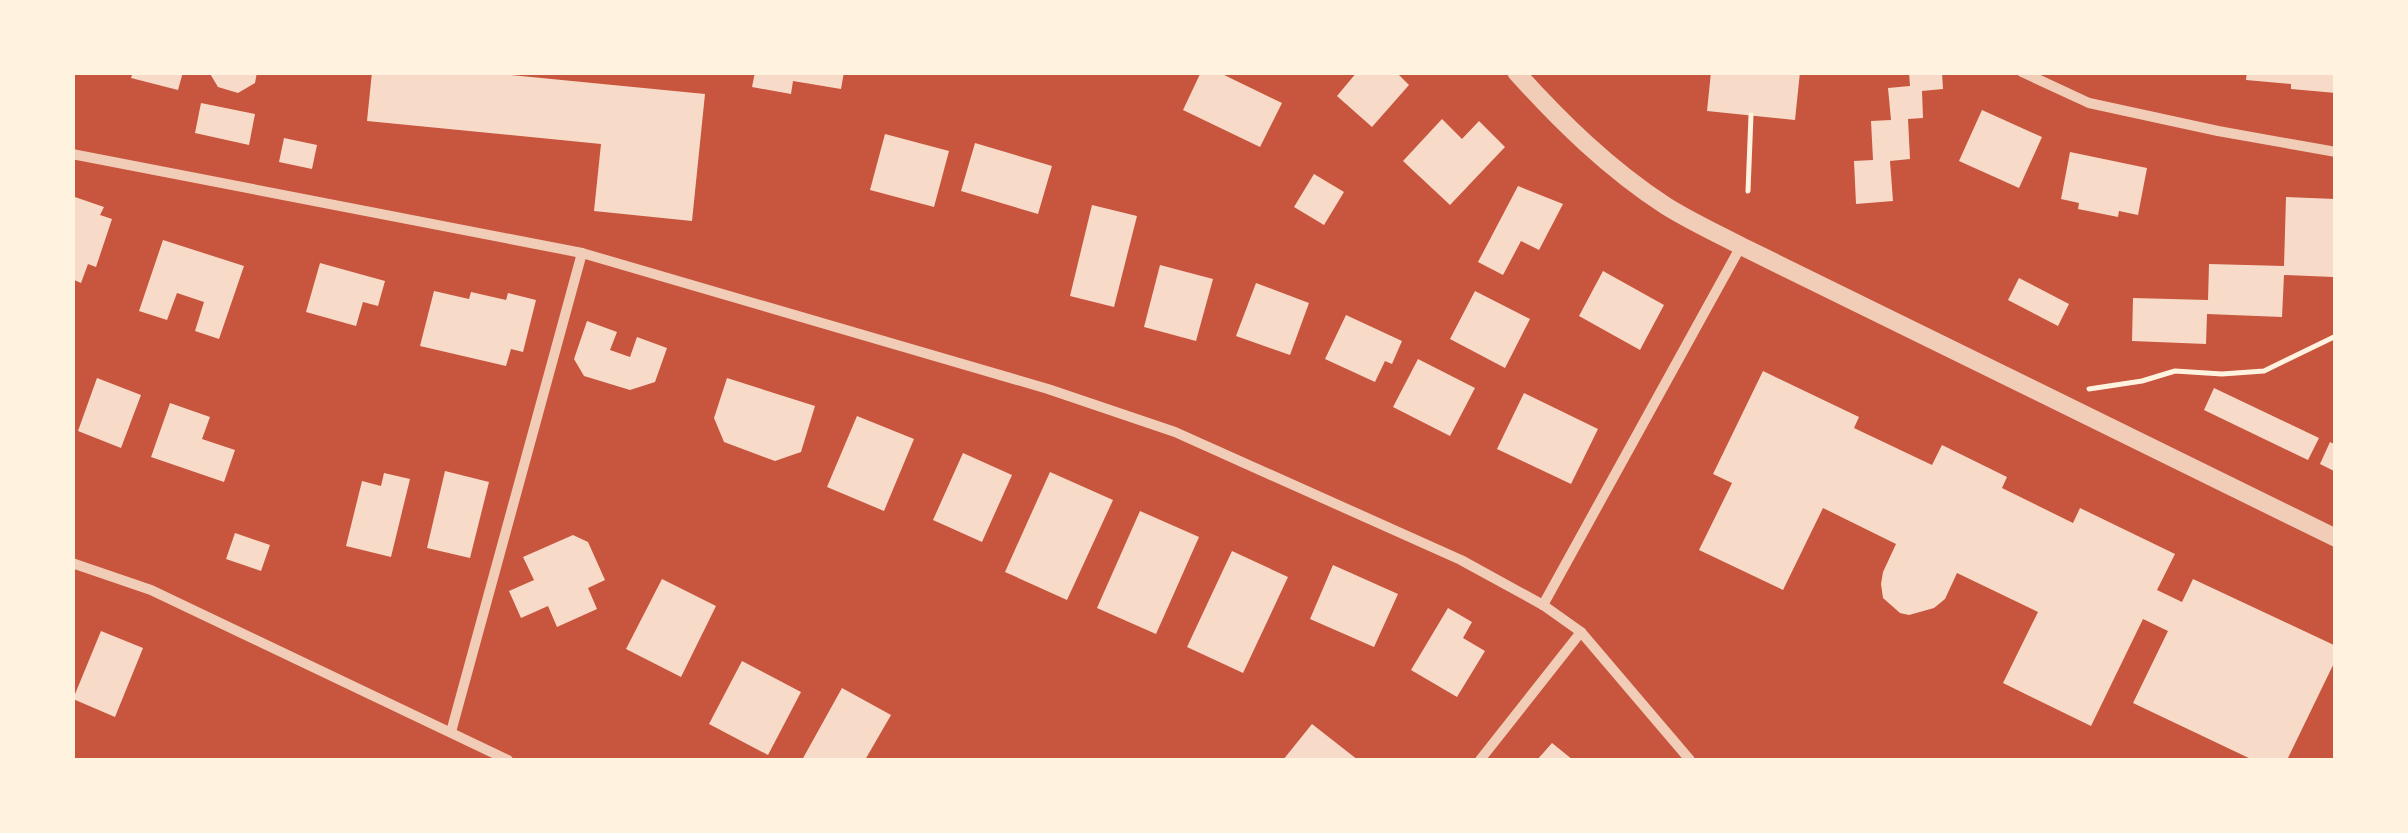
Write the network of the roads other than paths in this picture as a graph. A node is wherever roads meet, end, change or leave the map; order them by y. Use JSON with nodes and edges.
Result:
{"nodes":[{"id":1,"x":1516,"y":72,"type":"edge"},
{"id":2,"x":2022,"y":72,"type":"edge"},
{"id":3,"x":2336,"y":152,"type":"edge"},
{"id":4,"x":72,"y":154,"type":"edge"},
{"id":5,"x":1741,"y":246,"type":"junction"},
{"id":6,"x":582,"y":253,"type":"junction"},
{"id":7,"x":2336,"y":538,"type":"edge"},
{"id":8,"x":72,"y":563,"type":"edge"},
{"id":9,"x":1542,"y":605,"type":"junction"},
{"id":10,"x":1581,"y":632,"type":"junction"},
{"id":11,"x":451,"y":732,"type":"junction"},
{"id":12,"x":508,"y":760,"type":"edge"},
{"id":13,"x":1480,"y":760,"type":"edge"},
{"id":14,"x":1690,"y":760,"type":"edge"}],
"edges":[{"from":1,"to":5,"type":"street"},
{"from":2,"to":3,"type":"street"},
{"from":4,"to":6,"type":"street"},
{"from":5,"to":7,"type":"street"},
{"from":5,"to":9,"type":"street"},
{"from":6,"to":9,"type":"street"},
{"from":6,"to":11,"type":"street"},
{"from":8,"to":11,"type":"street"},
{"from":9,"to":10,"type":"street"},
{"from":10,"to":13,"type":"street"},
{"from":10,"to":14,"type":"street"},
{"from":11,"to":12,"type":"street"}]}
